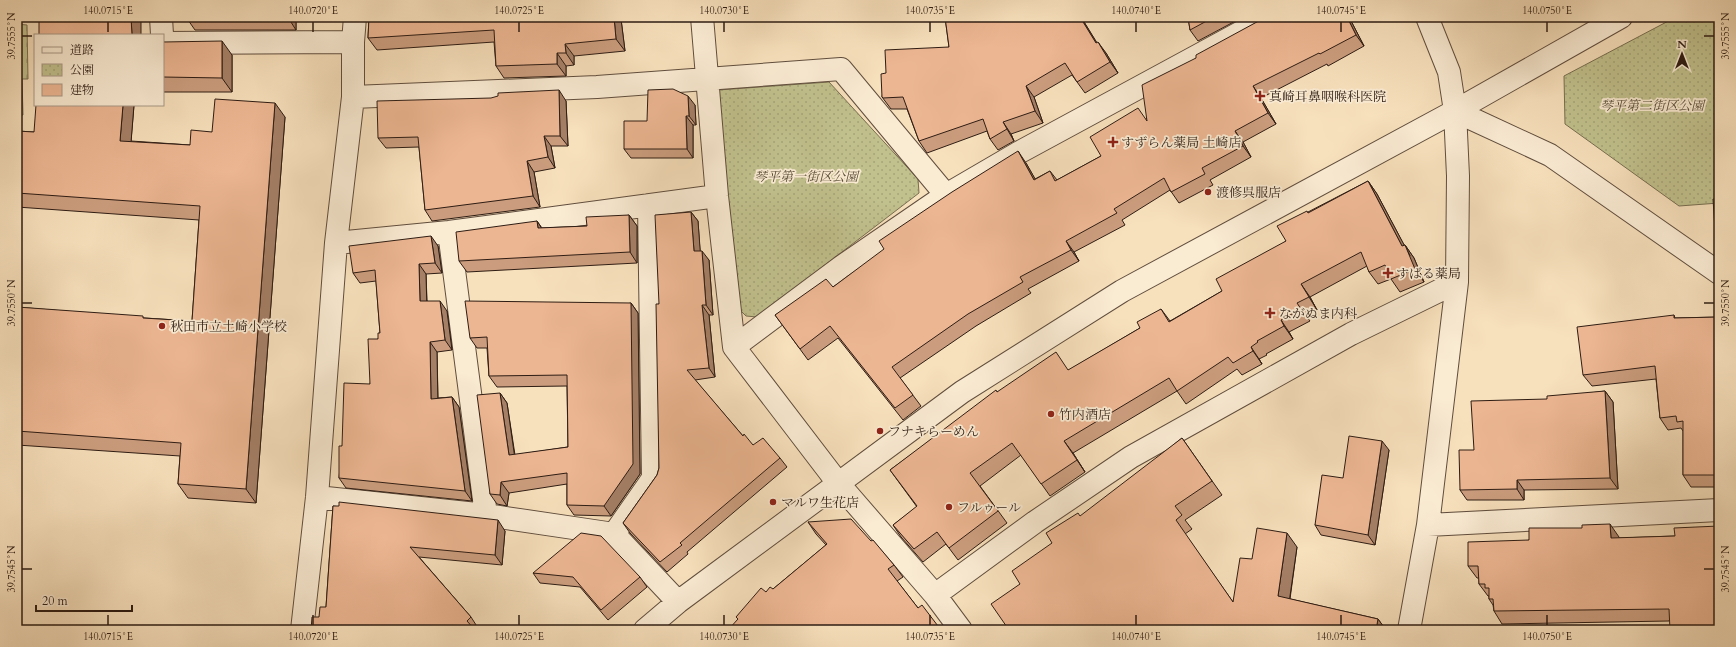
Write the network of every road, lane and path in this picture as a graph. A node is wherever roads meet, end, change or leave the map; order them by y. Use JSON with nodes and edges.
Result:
{"nodes":[{"id":1,"x":162,"y":17,"type":"edge"},
{"id":2,"x":355,"y":17,"type":"edge"},
{"id":3,"x":702,"y":17,"type":"edge"},
{"id":4,"x":1269,"y":17,"type":"edge"},
{"id":5,"x":1427,"y":17,"type":"edge"},
{"id":6,"x":1621,"y":17,"type":"edge"},
{"id":7,"x":162,"y":34,"type":"edge"},
{"id":8,"x":353,"y":42,"type":"junction"},
{"id":9,"x":164,"y":43,"type":"edge"},
{"id":10,"x":708,"y":79,"type":"junction"},
{"id":11,"x":353,"y":97,"type":"junction"},
{"id":12,"x":1455,"y":111,"type":"junction"},
{"id":13,"x":946,"y":195,"type":"junction"},
{"id":14,"x":718,"y":196,"type":"junction"},
{"id":15,"x":649,"y":205,"type":"junction"},
{"id":16,"x":449,"y":232,"type":"junction"},
{"id":17,"x":336,"y":243,"type":"junction"},
{"id":18,"x":1719,"y":273,"type":"edge"},
{"id":19,"x":1457,"y":282,"type":"junction"},
{"id":20,"x":734,"y":347,"type":"junction"},
{"id":21,"x":838,"y":483,"type":"junction"},
{"id":22,"x":317,"y":497,"type":"junction"},
{"id":23,"x":1719,"y":510,"type":"edge"},
{"id":24,"x":486,"y":515,"type":"junction"},
{"id":25,"x":1428,"y":526,"type":"junction"},
{"id":26,"x":614,"y":534,"type":"junction"},
{"id":27,"x":935,"y":595,"type":"junction"},
{"id":28,"x":678,"y":602,"type":"junction"},
{"id":29,"x":302,"y":630,"type":"edge"},
{"id":30,"x":644,"y":630,"type":"edge"},
{"id":31,"x":961,"y":630,"type":"edge"},
{"id":32,"x":1409,"y":630,"type":"edge"}],
"edges":[{"from":1,"to":7,"type":"street"},
{"from":2,"to":8,"type":"street"},
{"from":3,"to":10,"type":"street"},
{"from":4,"to":13,"type":"street"},
{"from":5,"to":12,"type":"street"},
{"from":6,"to":12,"type":"street"},
{"from":8,"to":9,"type":"street"},
{"from":8,"to":11,"type":"street"},
{"from":10,"to":11,"type":"street"},
{"from":10,"to":13,"type":"street"},
{"from":10,"to":14,"type":"street"},
{"from":11,"to":17,"type":"street"},
{"from":12,"to":18,"type":"street"},
{"from":12,"to":19,"type":"street"},
{"from":12,"to":21,"type":"street"},
{"from":13,"to":20,"type":"street"},
{"from":14,"to":15,"type":"street"},
{"from":14,"to":20,"type":"street"},
{"from":15,"to":16,"type":"street"},
{"from":15,"to":26,"type":"street"},
{"from":16,"to":17,"type":"street"},
{"from":16,"to":24,"type":"street"},
{"from":17,"to":22,"type":"street"},
{"from":19,"to":25,"type":"street"},
{"from":19,"to":27,"type":"street"},
{"from":20,"to":21,"type":"street"},
{"from":21,"to":27,"type":"street"},
{"from":21,"to":28,"type":"street"},
{"from":22,"to":24,"type":"street"},
{"from":22,"to":29,"type":"street"},
{"from":23,"to":25,"type":"street"},
{"from":24,"to":26,"type":"street"},
{"from":25,"to":32,"type":"street"},
{"from":26,"to":28,"type":"street"},
{"from":27,"to":31,"type":"street"},
{"from":28,"to":30,"type":"street"}]}
